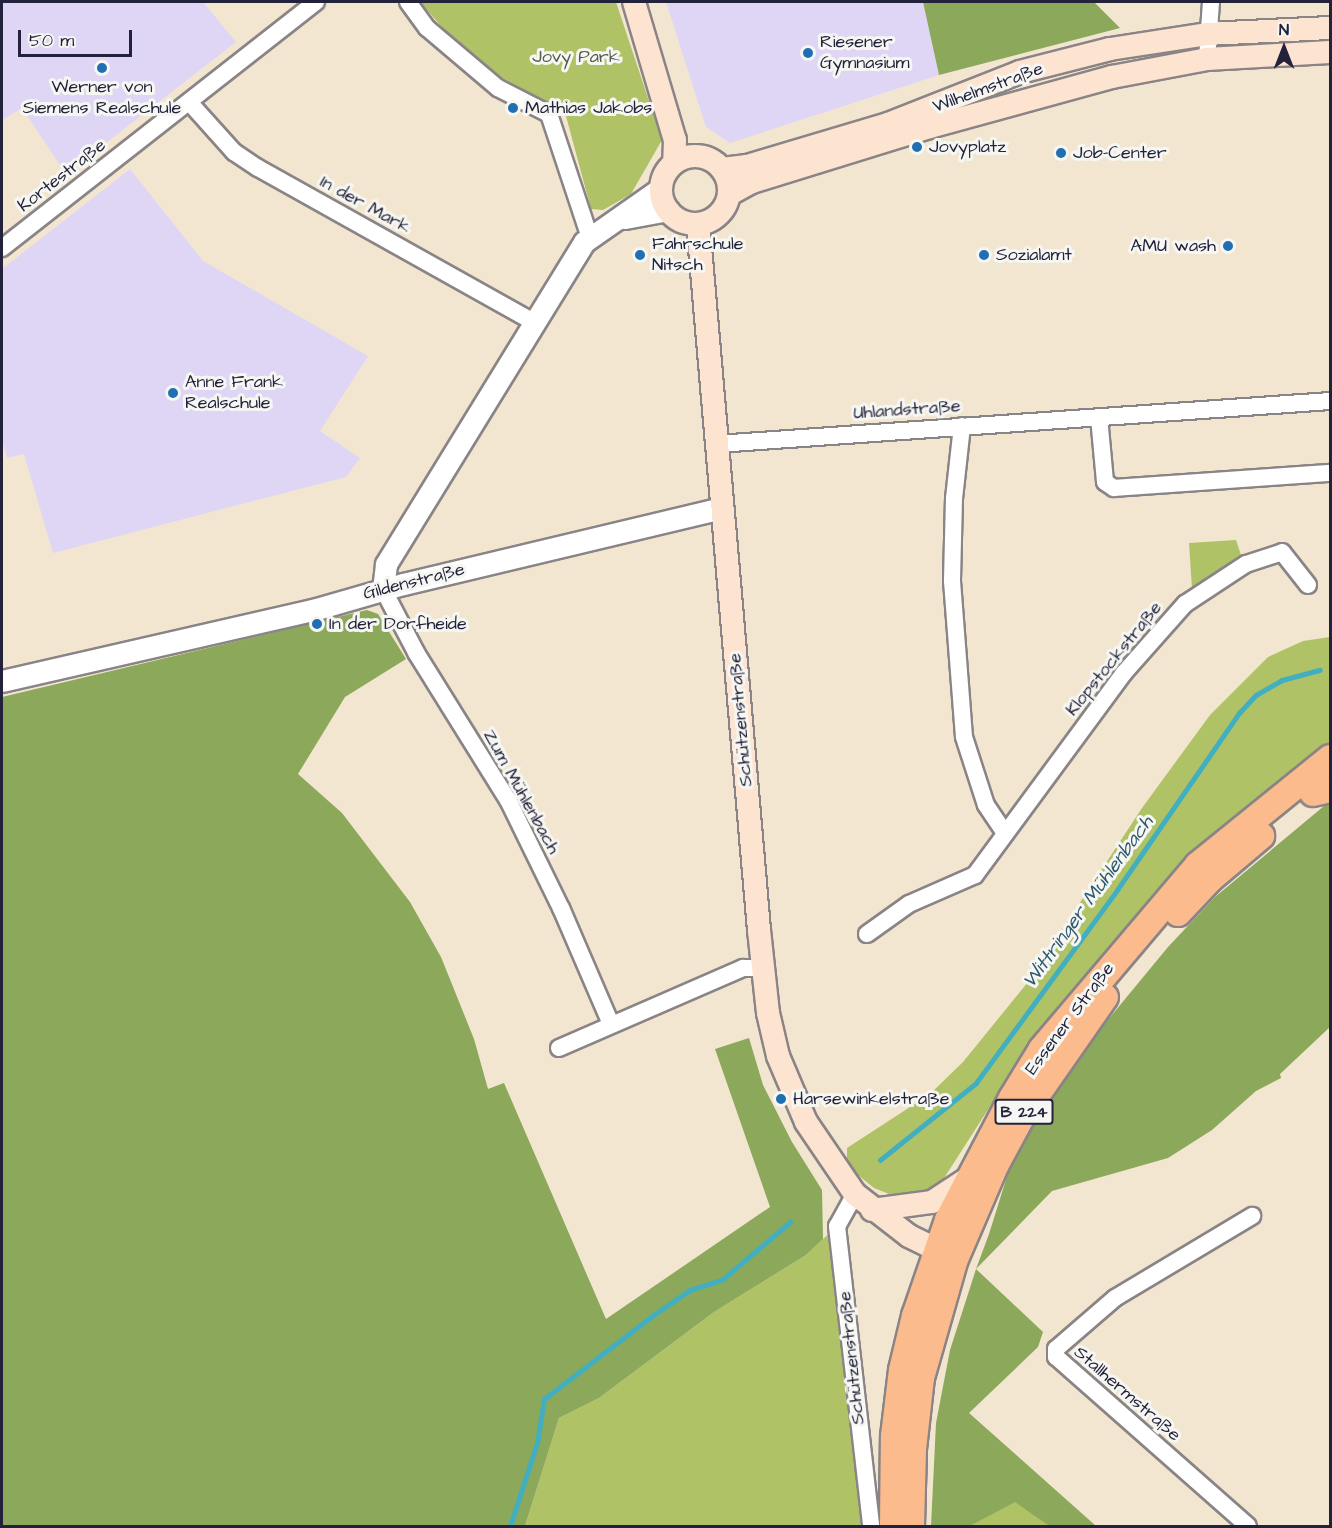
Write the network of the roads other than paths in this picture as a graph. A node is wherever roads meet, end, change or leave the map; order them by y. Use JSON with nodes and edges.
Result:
{"nodes":[{"id":1,"x":316,"y":2,"type":"edge"},
{"id":2,"x":408,"y":2,"type":"edge"},
{"id":3,"x":634,"y":2,"type":"edge"},
{"id":4,"x":647,"y":2,"type":"edge"},
{"id":5,"x":1210,"y":2,"type":"edge"},
{"id":6,"x":1330,"y":28,"type":"edge"},
{"id":7,"x":1207,"y":34,"type":"junction"},
{"id":8,"x":1330,"y":52,"type":"edge"},
{"id":9,"x":1207,"y":59,"type":"junction"},
{"id":10,"x":190,"y":103,"type":"junction"},
{"id":11,"x":698,"y":155,"type":"junction"},
{"id":12,"x":674,"y":163,"type":"junction"},
{"id":13,"x":722,"y":169,"type":"junction"},
{"id":14,"x":661,"y":188,"type":"junction"},
{"id":15,"x":730,"y":194,"type":"junction"},
{"id":16,"x":668,"y":210,"type":"junction"},
{"id":17,"x":616,"y":221,"type":"junction"},
{"id":18,"x":698,"y":224,"type":"junction"},
{"id":19,"x":589,"y":235,"type":"junction"},
{"id":20,"x":2,"y":248,"type":"edge"},
{"id":21,"x":535,"y":323,"type":"junction"},
{"id":22,"x":1330,"y":401,"type":"edge"},
{"id":23,"x":1099,"y":417,"type":"junction"},
{"id":24,"x":962,"y":426,"type":"junction"},
{"id":25,"x":717,"y":444,"type":"junction"},
{"id":26,"x":1330,"y":473,"type":"edge"},
{"id":27,"x":722,"y":508,"type":"junction"},
{"id":28,"x":1308,"y":585,"type":"dead end"},
{"id":29,"x":383,"y":590,"type":"junction"},
{"id":30,"x":2,"y":681,"type":"edge"},
{"id":31,"x":1330,"y":758,"type":"edge"},
{"id":32,"x":1324,"y":787,"type":"edge"},
{"id":33,"x":1005,"y":833,"type":"junction"},
{"id":34,"x":867,"y":934,"type":"dead end"},
{"id":35,"x":763,"y":968,"type":"junction"},
{"id":36,"x":610,"y":1022,"type":"junction"},
{"id":37,"x":559,"y":1048,"type":"dead end"},
{"id":38,"x":967,"y":1179,"type":"junction"},
{"id":39,"x":855,"y":1194,"type":"junction"},
{"id":40,"x":872,"y":1210,"type":"junction"},
{"id":41,"x":1252,"y":1216,"type":"dead end"},
{"id":42,"x":945,"y":1253,"type":"junction"},
{"id":43,"x":871,"y":1527,"type":"edge"},
{"id":44,"x":893,"y":1527,"type":"edge"},
{"id":45,"x":911,"y":1527,"type":"edge"},
{"id":46,"x":1248,"y":1527,"type":"edge"}],
"edges":[{"from":1,"to":10,"type":"street","name":"Kortestraße"},
{"from":2,"to":19,"type":"street"},
{"from":3,"to":12,"type":"main road"},
{"from":4,"to":11,"type":"main road"},
{"from":5,"to":7,"type":"street"},
{"from":6,"to":7,"type":"main road","name":"Wilhelmstraße"},
{"from":7,"to":9,"type":"street"},
{"from":7,"to":13,"type":"main road","name":"Wilhelmstraße"},
{"from":8,"to":9,"type":"main road","name":"Wilhelmstraße"},
{"from":9,"to":15,"type":"main road","name":"Wilhelmstraße"},
{"from":10,"to":20,"type":"street","name":"Kortestraße"},
{"from":10,"to":21,"type":"street","name":"In der Mark"},
{"from":11,"to":12,"type":"main road"},
{"from":11,"to":13,"type":"main road"},
{"from":12,"to":14,"type":"main road"},
{"from":13,"to":15,"type":"main road"},
{"from":14,"to":16,"type":"main road"},
{"from":14,"to":17,"type":"street"},
{"from":15,"to":18,"type":"main road"},
{"from":16,"to":17,"type":"street"},
{"from":16,"to":18,"type":"main road"},
{"from":17,"to":19,"type":"street"},
{"from":18,"to":25,"type":"main road","name":"Schützenstraße"},
{"from":19,"to":21,"type":"street"},
{"from":21,"to":29,"type":"street"},
{"from":22,"to":23,"type":"street","name":"Uhlandstraße"},
{"from":23,"to":24,"type":"street","name":"Uhlandstraße"},
{"from":23,"to":26,"type":"street"},
{"from":24,"to":25,"type":"street","name":"Uhlandstraße"},
{"from":24,"to":33,"type":"street"},
{"from":25,"to":27,"type":"main road","name":"Schützenstraße"},
{"from":27,"to":29,"type":"street","name":"Gildenstraße"},
{"from":27,"to":35,"type":"main road","name":"Schützenstraße"},
{"from":28,"to":33,"type":"street","name":"Klopstockstraße"},
{"from":29,"to":30,"type":"street","name":"Gildenstraße"},
{"from":29,"to":36,"type":"street","name":"Zum Mühlenbach"},
{"from":31,"to":38,"type":"main road","name":"Essener Straße","number":"B 224"},
{"from":32,"to":42,"type":"main road","name":"Essener Straße","number":"B 224"},
{"from":33,"to":34,"type":"street","name":"Klopstockstraße"},
{"from":35,"to":36,"type":"street"},
{"from":35,"to":39,"type":"main road","name":"Schützenstraße"},
{"from":36,"to":37,"type":"street"},
{"from":38,"to":40,"type":"main road"},
{"from":38,"to":42,"type":"main road","name":"Essener Straße","number":"B 224"},
{"from":39,"to":40,"type":"main road","name":"Schützenstraße"},
{"from":39,"to":43,"type":"street","name":"Schützenstraße"},
{"from":40,"to":42,"type":"main road","name":"Schützenstraße"},
{"from":41,"to":46,"type":"street","name":"Stallhermstraße"},
{"from":42,"to":44,"type":"main road","name":"Essener Straße","number":"B 224"},
{"from":42,"to":45,"type":"main road","name":"Essener Straße","number":"B 224"}]}
